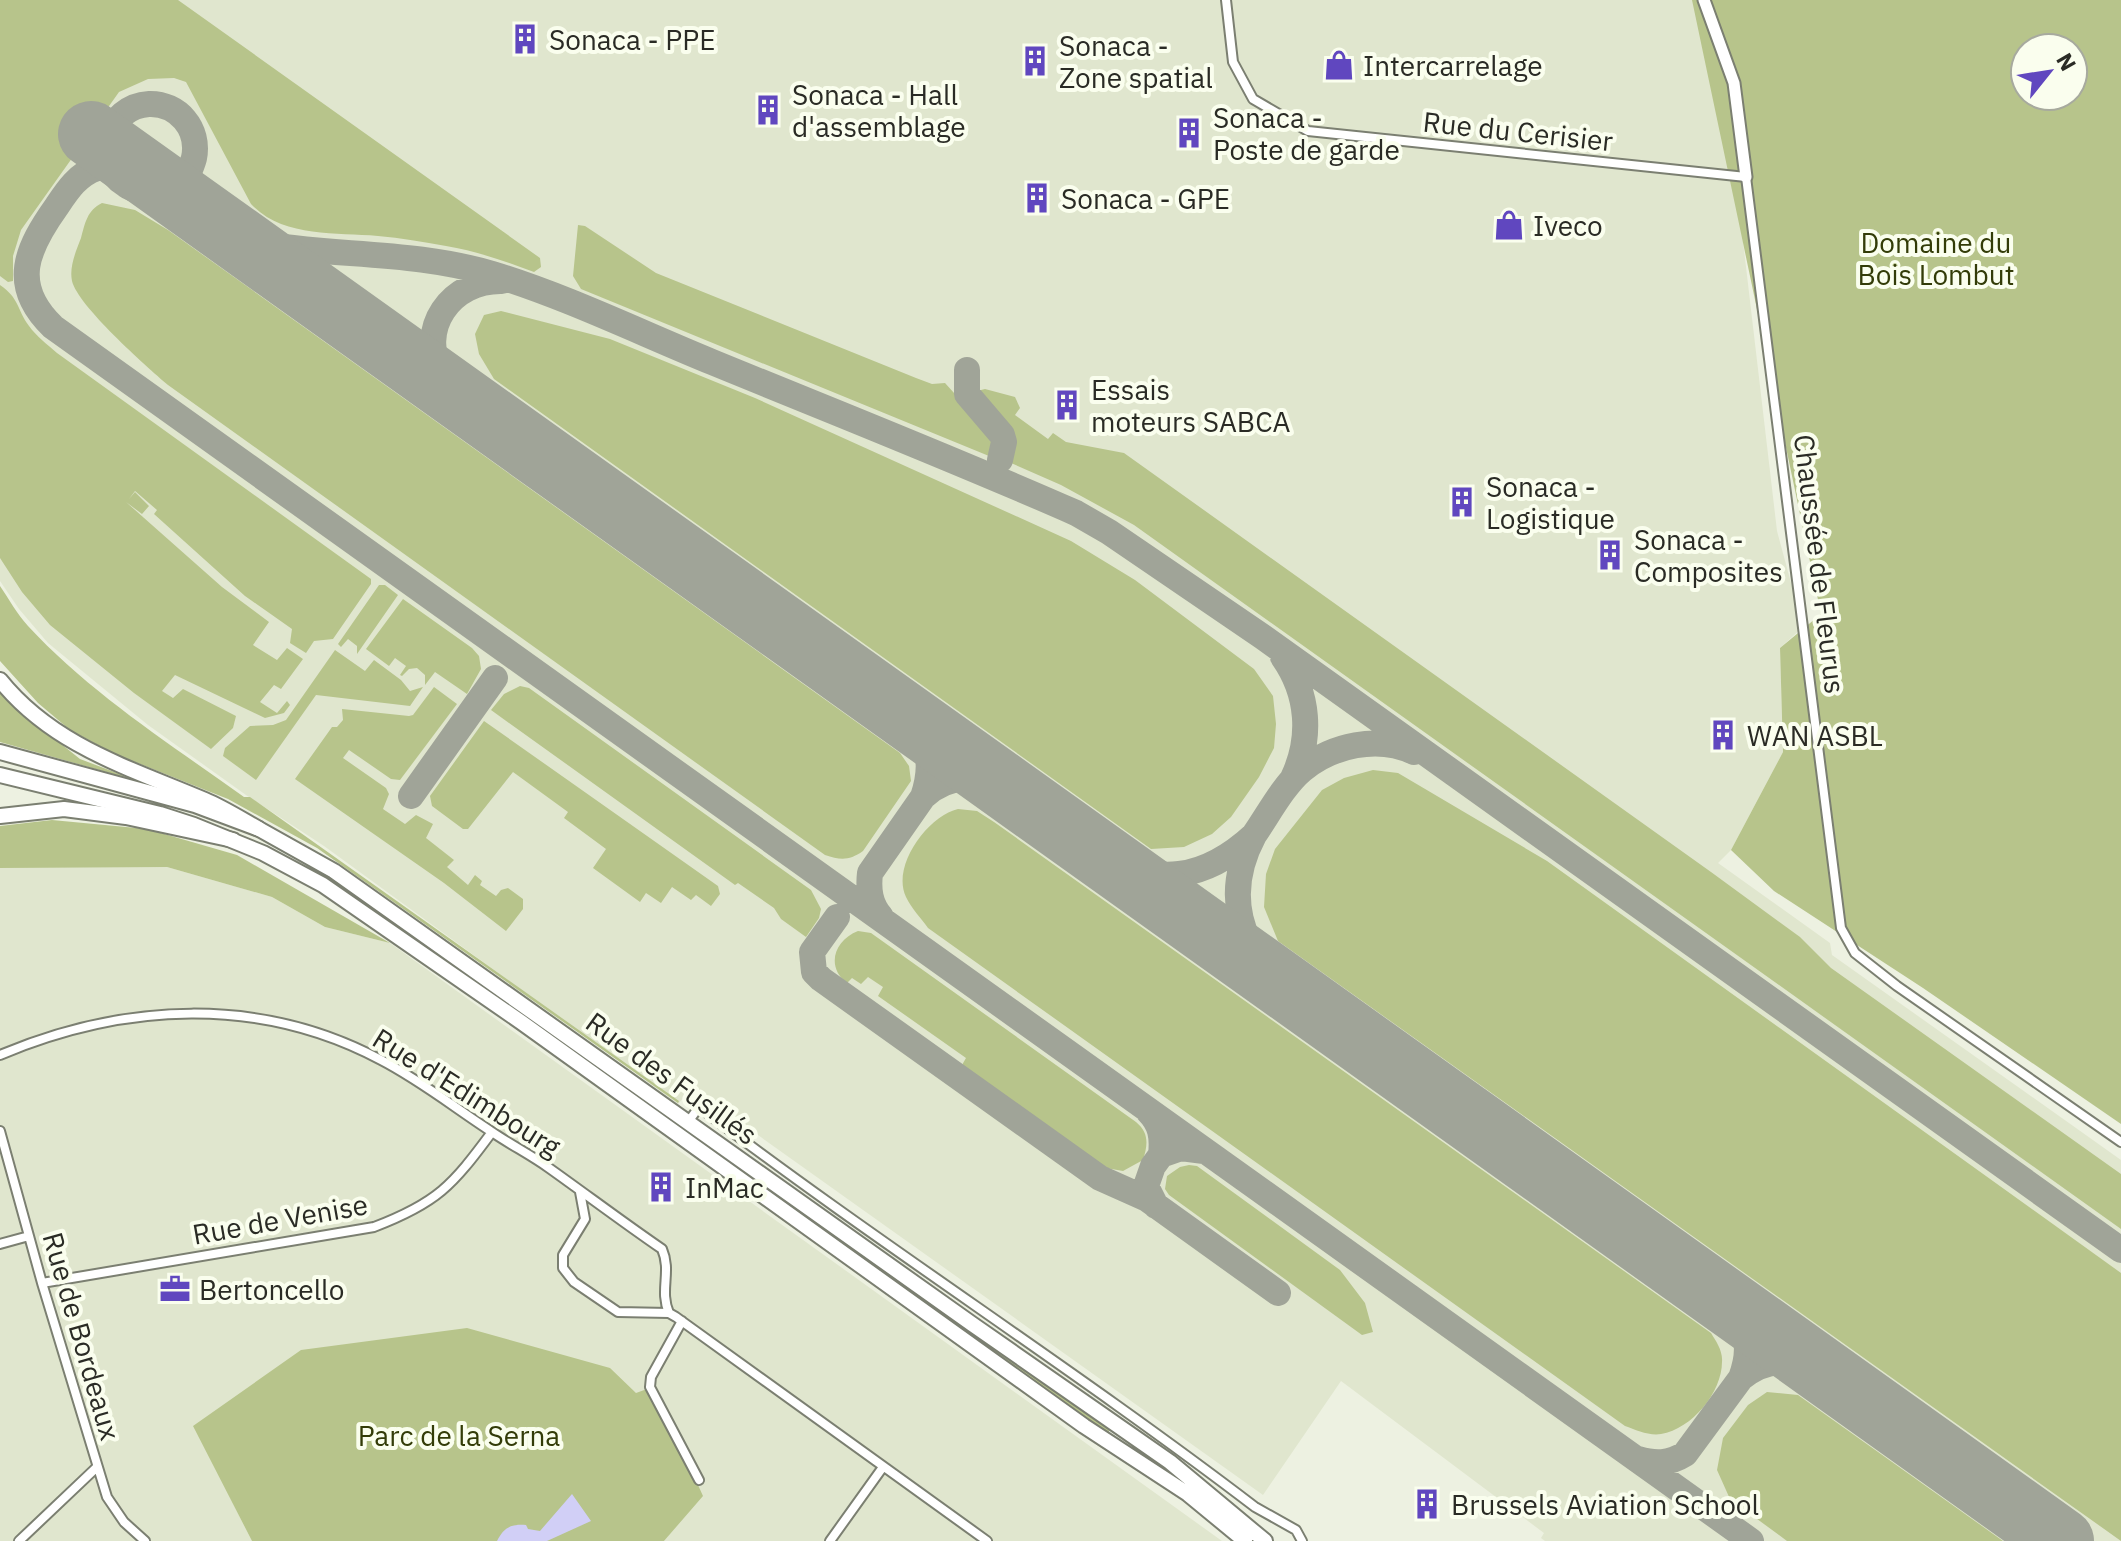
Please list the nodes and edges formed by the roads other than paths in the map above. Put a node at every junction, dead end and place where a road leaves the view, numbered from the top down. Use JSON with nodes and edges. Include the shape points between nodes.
{"nodes":[{"id":1,"x":1226,"y":0,"type":"edge"},
{"id":2,"x":1704,"y":0,"type":"edge"},
{"id":3,"x":1746,"y":177,"type":"junction"},
{"id":4,"x":0,"y":680,"type":"edge"},
{"id":5,"x":0,"y":752,"type":"edge"},
{"id":6,"x":0,"y":775,"type":"edge"},
{"id":7,"x":0,"y":816,"type":"edge"},
{"id":8,"x":259,"y":829,"type":"junction"},
{"id":9,"x":233,"y":840,"type":"junction"},
{"id":10,"x":0,"y":1055,"type":"edge"},
{"id":11,"x":688,"y":1122,"type":"junction"},
{"id":12,"x":0,"y":1131,"type":"edge"},
{"id":13,"x":492,"y":1132,"type":"junction"},
{"id":14,"x":2121,"y":1142,"type":"edge"},
{"id":15,"x":3,"y":1150,"type":"edge"},
{"id":16,"x":580,"y":1191,"type":"junction"},
{"id":17,"x":29,"y":1236,"type":"junction"},
{"id":18,"x":0,"y":1244,"type":"edge"},
{"id":19,"x":42,"y":1283,"type":"junction"},
{"id":20,"x":669,"y":1313,"type":"junction"},
{"id":21,"x":682,"y":1321,"type":"junction"},
{"id":22,"x":97,"y":1467,"type":"junction"},
{"id":23,"x":883,"y":1467,"type":"junction"},
{"id":24,"x":699,"y":1480,"type":"dead end"},
{"id":25,"x":19,"y":1541,"type":"edge"},
{"id":26,"x":145,"y":1541,"type":"edge"},
{"id":27,"x":830,"y":1541,"type":"edge"},
{"id":28,"x":987,"y":1541,"type":"edge"},
{"id":29,"x":1245,"y":1541,"type":"edge"},
{"id":30,"x":1265,"y":1541,"type":"edge"},
{"id":31,"x":1302,"y":1541,"type":"edge"}],
"edges":[{"from":1,"to":3,"type":"street","name":"Rue du Cerisier","via":[[1233,62],[1253,99],[1308,131]]},
{"from":2,"to":3,"type":"main road","name":"Chaussée de Fleurus","via":[[1734,83]]},
{"from":3,"to":14,"type":"street","name":"Chaussée de Fleurus","via":[[1841,928],[1855,953],[1897,986]]},
{"from":4,"to":8,"type":"highway","via":[[23,706],[77,745]]},
{"from":5,"to":8,"type":"highway","name":"Rue des Fusillés","via":[[195,805]]},
{"from":6,"to":9,"type":"highway","name":"Rue des Fusillés","via":[[160,814]]},
{"from":7,"to":9,"type":"highway","via":[[64,809]]},
{"from":8,"to":11,"type":"highway","name":"Rue des Fusillés","via":[[360,887]]},
{"from":9,"to":29,"type":"highway","name":"Rue des Fusillés","via":[[297,870],[380,922],[903,1299],[1188,1494]]},
{"from":10,"to":13,"type":"street","name":"Rue d'Edimbourg","via":[[127,1017],[194,1013],[252,1018],[311,1031],[379,1059]]},
{"from":11,"to":30,"type":"highway","name":"Rue des Fusillés","via":[[1170,1462]]},
{"from":11,"to":31,"type":"street","via":[[699,1107],[1255,1507],[1296,1530]]},
{"from":12,"to":15,"type":"street","name":"Rue de Bordeaux"},
{"from":13,"to":16,"type":"street","name":"Rue d'Edimbourg"},
{"from":13,"to":19,"type":"street","name":"Rue de Venise","via":[[442,1192],[413,1212],[374,1227]]},
{"from":15,"to":17,"type":"street","name":"Rue de Bordeaux"},
{"from":16,"to":20,"type":"street","name":"Rue d'Edimbourg","via":[[662,1249],[669,1263],[664,1292]]},
{"from":16,"to":20,"type":"street","name":"Rue d'Edimbourg","via":[[585,1219],[563,1255],[568,1275],[618,1312]]},
{"from":17,"to":18,"type":"street"},
{"from":17,"to":19,"type":"street","name":"Rue de Bordeaux"},
{"from":19,"to":22,"type":"street","name":"Rue de Bordeaux"},
{"from":20,"to":21,"type":"street"},
{"from":21,"to":23,"type":"street"},
{"from":21,"to":24,"type":"street","via":[[650,1381]]},
{"from":22,"to":25,"type":"street"},
{"from":22,"to":26,"type":"street","name":"Rue de Bordeaux","via":[[117,1514]]},
{"from":23,"to":27,"type":"street"},
{"from":23,"to":28,"type":"street"}]}
